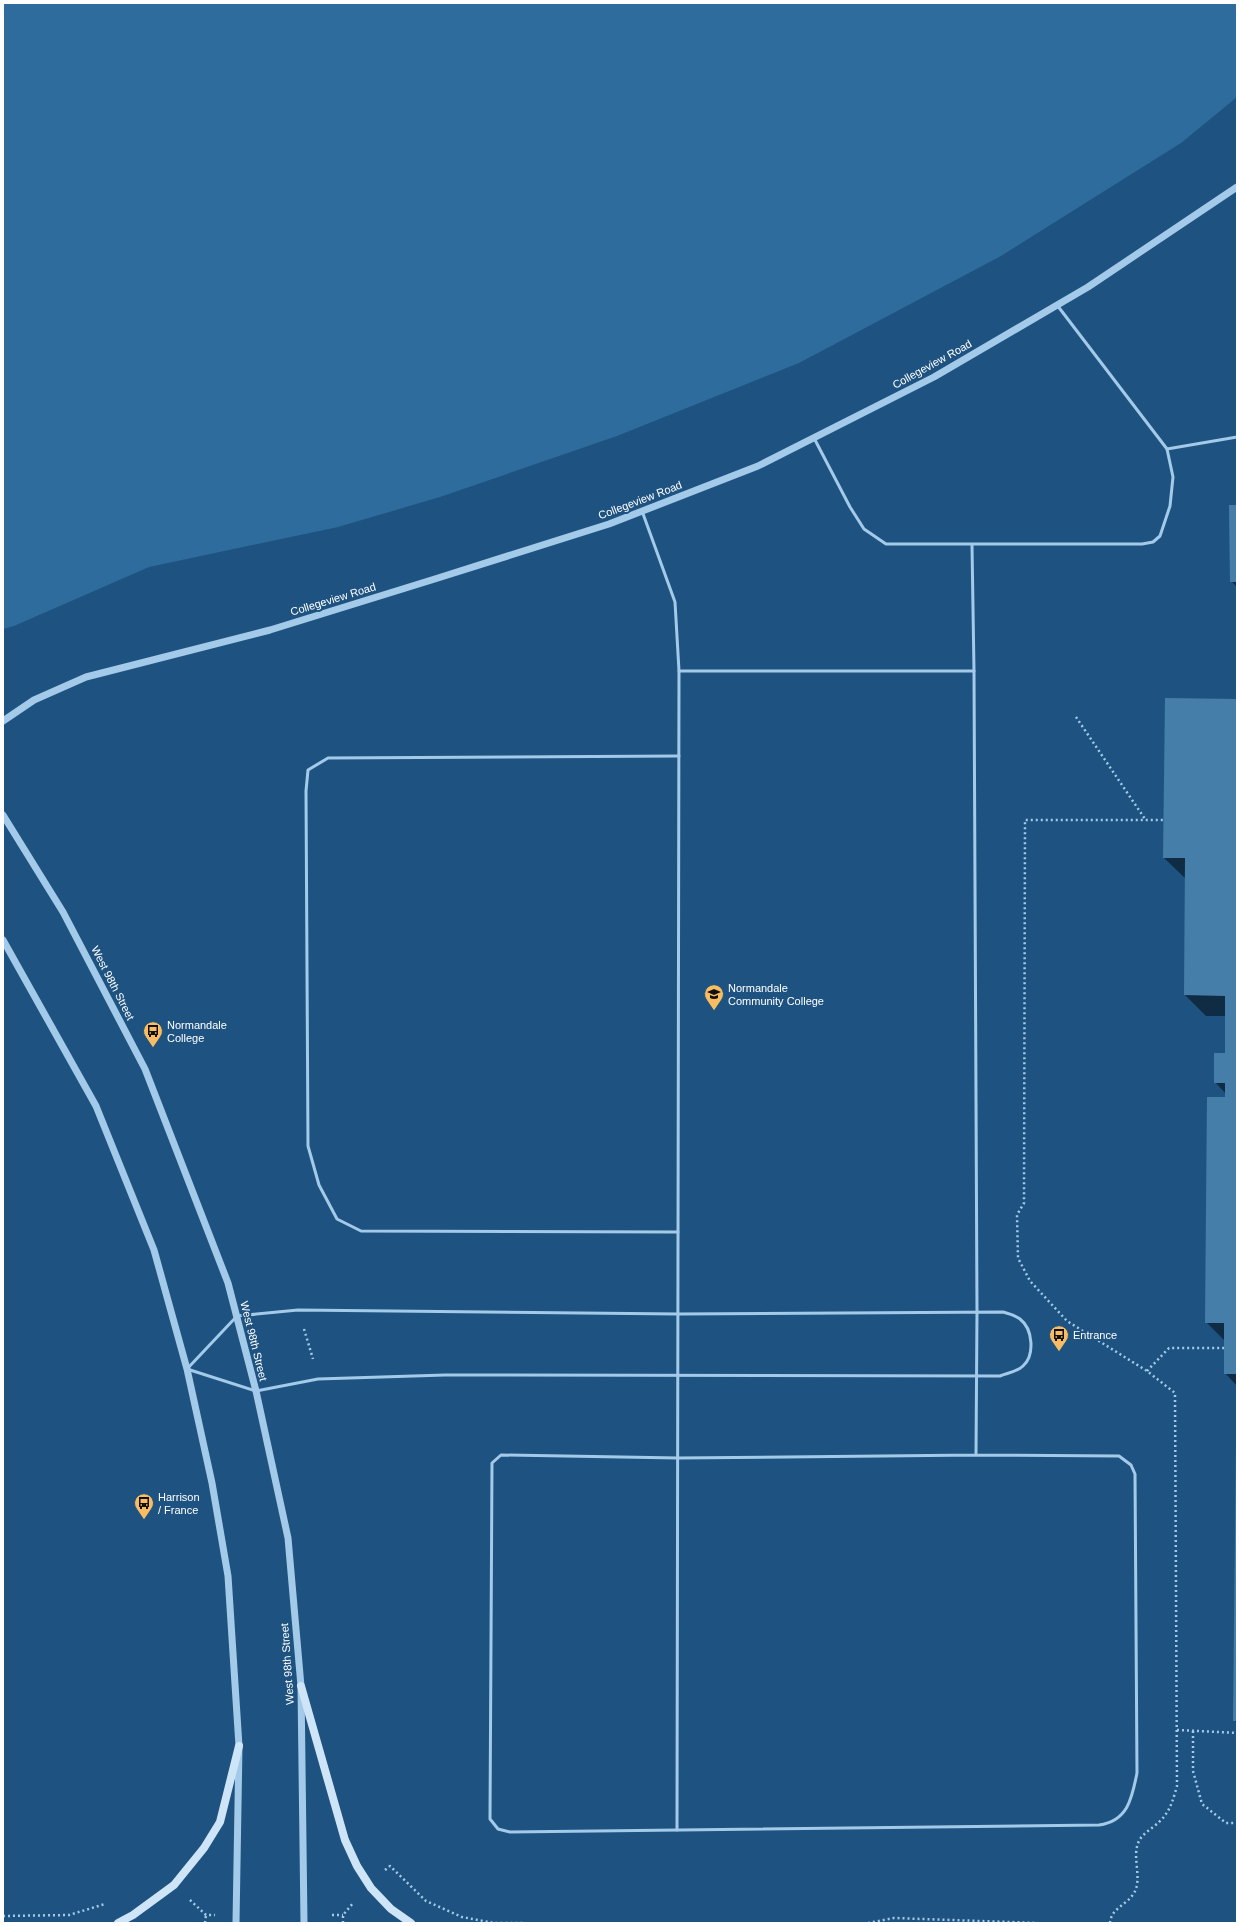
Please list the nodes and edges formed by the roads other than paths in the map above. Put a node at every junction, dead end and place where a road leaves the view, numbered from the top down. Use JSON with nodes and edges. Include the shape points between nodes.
{"nodes":[{"id":1,"x":1237,"y":187,"type":"edge"},
{"id":2,"x":1057,"y":305,"type":"junction"},
{"id":3,"x":1237,"y":437,"type":"edge"},
{"id":4,"x":814,"y":438,"type":"junction"},
{"id":5,"x":1167,"y":449,"type":"junction"},
{"id":6,"x":642,"y":511,"type":"junction"},
{"id":7,"x":972,"y":545,"type":"junction"},
{"id":8,"x":679,"y":671,"type":"junction"},
{"id":9,"x":974,"y":671,"type":"junction"},
{"id":10,"x":3,"y":721,"type":"edge"},
{"id":11,"x":679,"y":756,"type":"junction"},
{"id":12,"x":3,"y":814,"type":"edge"},
{"id":13,"x":3,"y":940,"type":"edge"},
{"id":14,"x":678,"y":1232,"type":"junction"},
{"id":15,"x":977,"y":1312,"type":"junction"},
{"id":16,"x":678,"y":1314,"type":"junction"},
{"id":17,"x":237,"y":1316,"type":"junction"},
{"id":18,"x":187,"y":1369,"type":"junction"},
{"id":19,"x":678,"y":1376,"type":"junction"},
{"id":20,"x":977,"y":1376,"type":"junction"},
{"id":21,"x":256,"y":1391,"type":"junction"},
{"id":22,"x":976,"y":1456,"type":"junction"},
{"id":23,"x":678,"y":1458,"type":"junction"},
{"id":24,"x":301,"y":1686,"type":"junction"},
{"id":25,"x":239,"y":1746,"type":"junction"},
{"id":26,"x":677,"y":1830,"type":"junction"},
{"id":27,"x":118,"y":1923,"type":"edge"},
{"id":28,"x":236,"y":1923,"type":"edge"},
{"id":29,"x":304,"y":1923,"type":"edge"},
{"id":30,"x":411,"y":1923,"type":"edge"}],
"edges":[{"from":1,"to":2,"type":"street","name":"Collegeview Road"},
{"from":2,"to":4,"type":"street","name":"Collegeview Road","via":[[934,377]]},
{"from":2,"to":5,"type":"lane"},
{"from":3,"to":5,"type":"lane"},
{"from":4,"to":6,"type":"street","name":"Collegeview Road","via":[[758,466]]},
{"from":4,"to":7,"type":"lane","via":[[850,508],[869,533],[886,544]]},
{"from":5,"to":7,"type":"lane","via":[[1173,477],[1170,506],[1160,536],[1153,542]]},
{"from":6,"to":8,"type":"lane","via":[[675,602]]},
{"from":6,"to":10,"type":"street","name":"Collegeview Road","via":[[602,527],[270,630],[86,677],[34,700]]},
{"from":7,"to":9,"type":"lane"},
{"from":8,"to":9,"type":"lane"},
{"from":8,"to":11,"type":"lane"},
{"from":9,"to":15,"type":"lane"},
{"from":11,"to":14,"type":"lane"},
{"from":11,"to":14,"type":"lane","via":[[328,758],[308,770],[306,791],[308,1146],[319,1185],[337,1219],[362,1230]]},
{"from":12,"to":17,"type":"street","name":"West 98th Street","via":[[63,912],[145,1069],[228,1283]]},
{"from":13,"to":18,"type":"street","via":[[96,1106],[154,1250]]},
{"from":14,"to":16,"type":"lane"},
{"from":15,"to":16,"type":"lane"},
{"from":15,"to":20,"type":"lane"},
{"from":15,"to":20,"type":"lane","via":[[1003,1312],[1014,1315],[1027,1327],[1032,1346],[1024,1366],[1015,1371],[1000,1376]]},
{"from":16,"to":17,"type":"lane","via":[[298,1310]]},
{"from":16,"to":19,"type":"lane"},
{"from":17,"to":18,"type":"lane"},
{"from":17,"to":21,"type":"street","name":"West 98th Street"},
{"from":18,"to":21,"type":"lane"},
{"from":18,"to":25,"type":"street","via":[[212,1483],[228,1576]]},
{"from":19,"to":20,"type":"lane"},
{"from":19,"to":21,"type":"lane","via":[[444,1375],[326,1378]]},
{"from":19,"to":23,"type":"lane"},
{"from":20,"to":22,"type":"lane"},
{"from":21,"to":24,"type":"street","name":"West 98th Street","via":[[288,1538]]},
{"from":22,"to":23,"type":"lane"},
{"from":22,"to":26,"type":"lane","via":[[1120,1456],[1135,1474],[1137,1773],[1132,1799],[1123,1814],[1111,1824],[1099,1826]]},
{"from":23,"to":26,"type":"lane"},
{"from":23,"to":26,"type":"lane","via":[[501,1456],[492,1463],[490,1796],[490,1819],[498,1829],[510,1832]]},
{"from":24,"to":29,"type":"street","name":"West 98th Street"},
{"from":24,"to":30,"type":"main road","via":[[345,1840],[357,1866],[371,1888],[391,1909]]},
{"from":25,"to":27,"type":"main road","via":[[220,1822],[204,1848],[174,1885]]},
{"from":25,"to":28,"type":"street"}]}
